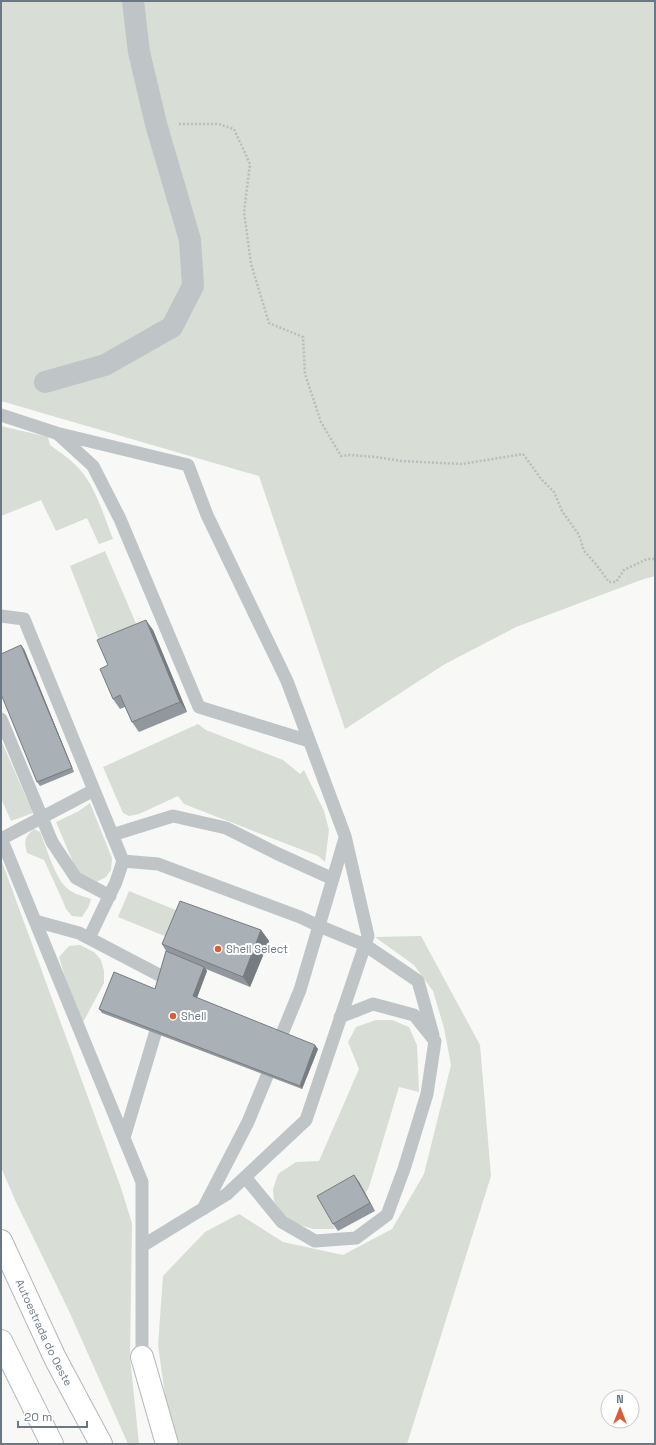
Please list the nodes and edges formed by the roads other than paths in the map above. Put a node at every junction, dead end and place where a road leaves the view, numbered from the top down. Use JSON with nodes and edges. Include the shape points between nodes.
{"nodes":[{"id":1,"x":132,"y":1,"type":"edge"},
{"id":2,"x":45,"y":382,"type":"dead end"},
{"id":3,"x":1,"y":415,"type":"edge"},
{"id":4,"x":57,"y":434,"type":"junction"},
{"id":5,"x":1,"y":616,"type":"edge"},
{"id":6,"x":1,"y":719,"type":"edge"},
{"id":7,"x":309,"y":741,"type":"junction"},
{"id":8,"x":94,"y":790,"type":"junction"},
{"id":9,"x":42,"y":818,"type":"junction"},
{"id":10,"x":112,"y":835,"type":"junction"},
{"id":11,"x":345,"y":836,"type":"junction"},
{"id":12,"x":1,"y":838,"type":"edge"},
{"id":13,"x":123,"y":861,"type":"junction"},
{"id":14,"x":333,"y":879,"type":"junction"},
{"id":15,"x":110,"y":896,"type":"junction"},
{"id":16,"x":35,"y":921,"type":"junction"},
{"id":17,"x":319,"y":926,"type":"junction"},
{"id":18,"x":89,"y":938,"type":"junction"},
{"id":19,"x":365,"y":945,"type":"junction"},
{"id":20,"x":163,"y":977,"type":"edge"},
{"id":21,"x":340,"y":1017,"type":"junction"},
{"id":22,"x":155,"y":1034,"type":"edge"},
{"id":23,"x":282,"y":1034,"type":"edge"},
{"id":24,"x":435,"y":1041,"type":"junction"},
{"id":25,"x":267,"y":1076,"type":"edge"},
{"id":26,"x":124,"y":1138,"type":"junction"},
{"id":27,"x":245,"y":1177,"type":"junction"},
{"id":28,"x":203,"y":1209,"type":"junction"},
{"id":29,"x":1,"y":1241,"type":"edge"},
{"id":30,"x":142,"y":1246,"type":"junction"},
{"id":31,"x":1,"y":1341,"type":"edge"},
{"id":32,"x":142,"y":1358,"type":"joint"},
{"id":33,"x":52,"y":1444,"type":"edge"},
{"id":34,"x":102,"y":1444,"type":"edge"},
{"id":35,"x":167,"y":1444,"type":"edge"}],
"edges":[{"from":1,"to":2,"type":"street","via":[[138,52],[190,240],[193,286],[172,327],[105,365]]},
{"from":3,"to":4,"type":"lane"},
{"from":4,"to":7,"type":"lane","via":[[94,466],[120,519],[199,707]]},
{"from":4,"to":7,"type":"lane","via":[[188,465],[207,515],[287,681]]},
{"from":5,"to":8,"type":"lane","via":[[24,619]]},
{"from":6,"to":9,"type":"lane"},
{"from":7,"to":11,"type":"lane"},
{"from":8,"to":9,"type":"lane"},
{"from":8,"to":10,"type":"lane"},
{"from":9,"to":12,"type":"lane"},
{"from":9,"to":15,"type":"lane","via":[[52,842],[76,878]]},
{"from":10,"to":13,"type":"lane"},
{"from":10,"to":14,"type":"lane","via":[[173,816],[226,828]]},
{"from":11,"to":14,"type":"lane"},
{"from":11,"to":19,"type":"lane","via":[[368,936]]},
{"from":12,"to":16,"type":"lane"},
{"from":13,"to":15,"type":"lane"},
{"from":13,"to":17,"type":"lane","via":[[158,864]]},
{"from":14,"to":17,"type":"lane"},
{"from":15,"to":18,"type":"lane"},
{"from":16,"to":18,"type":"lane"},
{"from":16,"to":26,"type":"lane"},
{"from":17,"to":19,"type":"lane"},
{"from":17,"to":23,"type":"lane","via":[[300,990]]},
{"from":18,"to":20,"type":"lane"},
{"from":19,"to":21,"type":"lane"},
{"from":19,"to":24,"type":"lane","via":[[418,981]]},
{"from":21,"to":24,"type":"lane","via":[[373,1004],[414,1015]]},
{"from":21,"to":27,"type":"lane","via":[[306,1120]]},
{"from":22,"to":26,"type":"lane"},
{"from":24,"to":27,"type":"lane","via":[[427,1094],[387,1215],[356,1238],[315,1240],[282,1222]]},
{"from":25,"to":28,"type":"lane","via":[[248,1122]]},
{"from":26,"to":30,"type":"lane","via":[[142,1182]]},
{"from":27,"to":28,"type":"lane","via":[[227,1194]]},
{"from":28,"to":30,"type":"lane"},
{"from":29,"to":34,"type":"highway","name":"Autoestrada do Oeste","via":[[55,1358]]},
{"from":30,"to":32,"type":"lane"},
{"from":31,"to":33,"type":"highway"},
{"from":32,"to":35,"type":"highway"}]}
